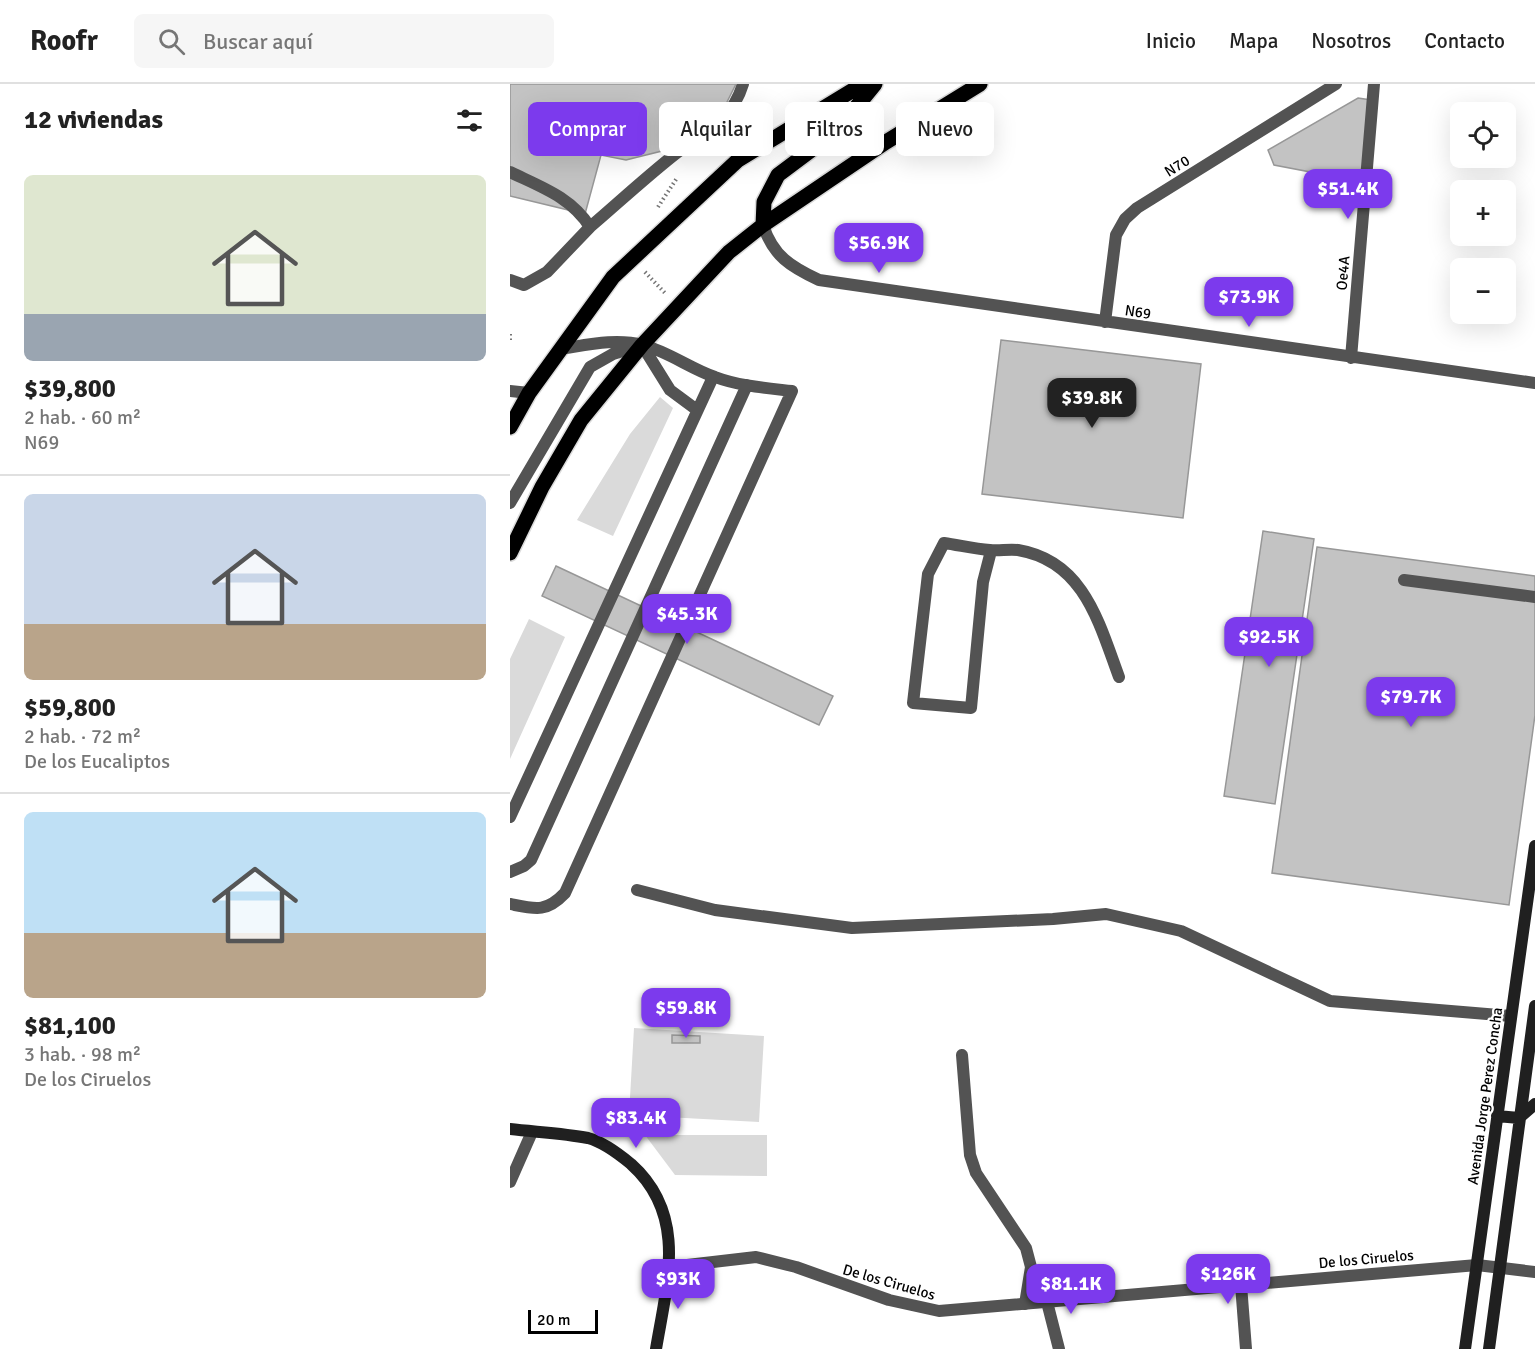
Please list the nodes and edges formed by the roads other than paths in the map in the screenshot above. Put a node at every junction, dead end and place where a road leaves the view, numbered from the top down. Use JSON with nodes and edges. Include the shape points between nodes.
{"nodes":[{"id":1,"x":743,"y":84,"type":"edge"},
{"id":2,"x":863,"y":84,"type":"edge"},
{"id":3,"x":875,"y":84,"type":"edge"},
{"id":4,"x":980,"y":84,"type":"edge"},
{"id":5,"x":1336,"y":84,"type":"edge"},
{"id":6,"x":1374,"y":84,"type":"edge"},
{"id":7,"x":510,"y":172,"type":"edge"},
{"id":8,"x":763,"y":225,"type":"junction"},
{"id":9,"x":590,"y":227,"type":"junction"},
{"id":10,"x":510,"y":280,"type":"edge"},
{"id":11,"x":1105,"y":322,"type":"junction"},
{"id":12,"x":642,"y":345,"type":"junction"},
{"id":13,"x":560,"y":349,"type":"junction"},
{"id":14,"x":1351,"y":358,"type":"junction"},
{"id":15,"x":713,"y":377,"type":"junction"},
{"id":16,"x":1535,"y":383,"type":"edge"},
{"id":17,"x":747,"y":385,"type":"junction"},
{"id":18,"x":510,"y":391,"type":"edge"},
{"id":19,"x":529,"y":393,"type":"junction"},
{"id":20,"x":697,"y":410,"type":"junction"},
{"id":21,"x":510,"y":427,"type":"edge"},
{"id":22,"x":510,"y":503,"type":"edge"},
{"id":23,"x":991,"y":551,"type":"junction"},
{"id":24,"x":510,"y":553,"type":"edge"},
{"id":25,"x":1404,"y":580,"type":"dead end"},
{"id":26,"x":1535,"y":597,"type":"edge"},
{"id":27,"x":1119,"y":677,"type":"dead end"},
{"id":28,"x":510,"y":817,"type":"edge"},
{"id":29,"x":1535,"y":846,"type":"edge"},
{"id":30,"x":510,"y":872,"type":"edge"},
{"id":31,"x":637,"y":890,"type":"dead end"},
{"id":32,"x":510,"y":904,"type":"edge"},
{"id":33,"x":1535,"y":1006,"type":"edge"},
{"id":34,"x":1511,"y":1016,"type":"junction"},
{"id":35,"x":962,"y":1055,"type":"dead end"},
{"id":36,"x":1535,"y":1104,"type":"edge"},
{"id":37,"x":1497,"y":1116,"type":"junction"},
{"id":38,"x":1519,"y":1118,"type":"junction"},
{"id":39,"x":510,"y":1129,"type":"edge"},
{"id":40,"x":532,"y":1132,"type":"junction"},
{"id":41,"x":510,"y":1182,"type":"edge"},
{"id":42,"x":1477,"y":1265,"type":"junction"},
{"id":43,"x":670,"y":1267,"type":"junction"},
{"id":44,"x":1499,"y":1267,"type":"junction"},
{"id":45,"x":1535,"y":1272,"type":"edge"},
{"id":46,"x":1241,"y":1286,"type":"junction"},
{"id":47,"x":1047,"y":1302,"type":"junction"},
{"id":48,"x":1025,"y":1304,"type":"junction"},
{"id":49,"x":656,"y":1349,"type":"edge"},
{"id":50,"x":1059,"y":1349,"type":"edge"},
{"id":51,"x":1246,"y":1349,"type":"edge"},
{"id":52,"x":1465,"y":1349,"type":"edge"},
{"id":53,"x":1489,"y":1349,"type":"edge"}],
"edges":[{"from":1,"to":9,"type":"street","via":[[738,102],[717,126],[675,154]]},
{"from":2,"to":13,"type":"main road","via":[[738,160],[613,277]]},
{"from":3,"to":8,"type":"main road","via":[[853,111],[778,175],[764,202]]},
{"from":4,"to":8,"type":"main road"},
{"from":5,"to":11,"type":"street","name":"N70","via":[[1125,219],[1116,235]]},
{"from":6,"to":14,"type":"street","name":"Oe4A"},
{"from":7,"to":9,"type":"street","via":[[558,194],[579,210]]},
{"from":8,"to":11,"type":"street","name":"N69","via":[[767,239],[782,259],[819,280]]},
{"from":8,"to":12,"type":"main road","via":[[729,252]]},
{"from":9,"to":10,"type":"street","via":[[547,272],[524,285]]},
{"from":11,"to":14,"type":"street","name":"N69"},
{"from":12,"to":13,"type":"street","via":[[609,341]]},
{"from":12,"to":15,"type":"street","via":[[688,362]]},
{"from":12,"to":20,"type":"street","via":[[670,390]]},
{"from":12,"to":22,"type":"street","via":[[613,354],[590,367]]},
{"from":12,"to":24,"type":"main road","via":[[581,420]]},
{"from":13,"to":19,"type":"main road"},
{"from":14,"to":16,"type":"street","name":"N69"},
{"from":15,"to":17,"type":"street"},
{"from":15,"to":20,"type":"street"},
{"from":17,"to":30,"type":"street","via":[[531,860]]},
{"from":17,"to":32,"type":"street","via":[[792,391],[565,893],[547,908]]},
{"from":18,"to":19,"type":"street"},
{"from":19,"to":21,"type":"main road"},
{"from":20,"to":28,"type":"street"},
{"from":23,"to":23,"type":"street","via":[[983,582],[971,708],[913,703],[928,574],[944,543]]},
{"from":23,"to":27,"type":"street","via":[[1016,550],[1049,560],[1076,584],[1093,607]]},
{"from":25,"to":26,"type":"street"},
{"from":29,"to":34,"type":"street","name":"Avenida Jorge Perez Concha"},
{"from":31,"to":34,"type":"street","via":[[715,910],[852,928],[1106,914],[1181,931],[1330,1001]]},
{"from":33,"to":38,"type":"street"},
{"from":34,"to":37,"type":"street","name":"Avenida Jorge Perez Concha"},
{"from":35,"to":48,"type":"street","via":[[970,1155],[976,1173],[1026,1248],[1030,1267]]},
{"from":36,"to":38,"type":"street"},
{"from":37,"to":38,"type":"street"},
{"from":37,"to":42,"type":"street","name":"Avenida Jorge Perez Concha"},
{"from":38,"to":44,"type":"street"},
{"from":39,"to":40,"type":"street"},
{"from":40,"to":41,"type":"street"},
{"from":40,"to":43,"type":"street","via":[[590,1138],[618,1153],[649,1180],[666,1219]]},
{"from":42,"to":44,"type":"street","name":"De los Ciruelos"},
{"from":42,"to":46,"type":"street","name":"De los Ciruelos"},
{"from":42,"to":52,"type":"street","name":"Avenida Jorge Perez Concha"},
{"from":43,"to":48,"type":"street","name":"De los Ciruelos","via":[[756,1257],[889,1300],[939,1311]]},
{"from":43,"to":49,"type":"street"},
{"from":44,"to":45,"type":"street","name":"De los Ciruelos"},
{"from":44,"to":53,"type":"street"},
{"from":46,"to":47,"type":"street","name":"De los Ciruelos"},
{"from":46,"to":51,"type":"street"},
{"from":47,"to":48,"type":"street","name":"De los Ciruelos"},
{"from":47,"to":50,"type":"street"}]}
